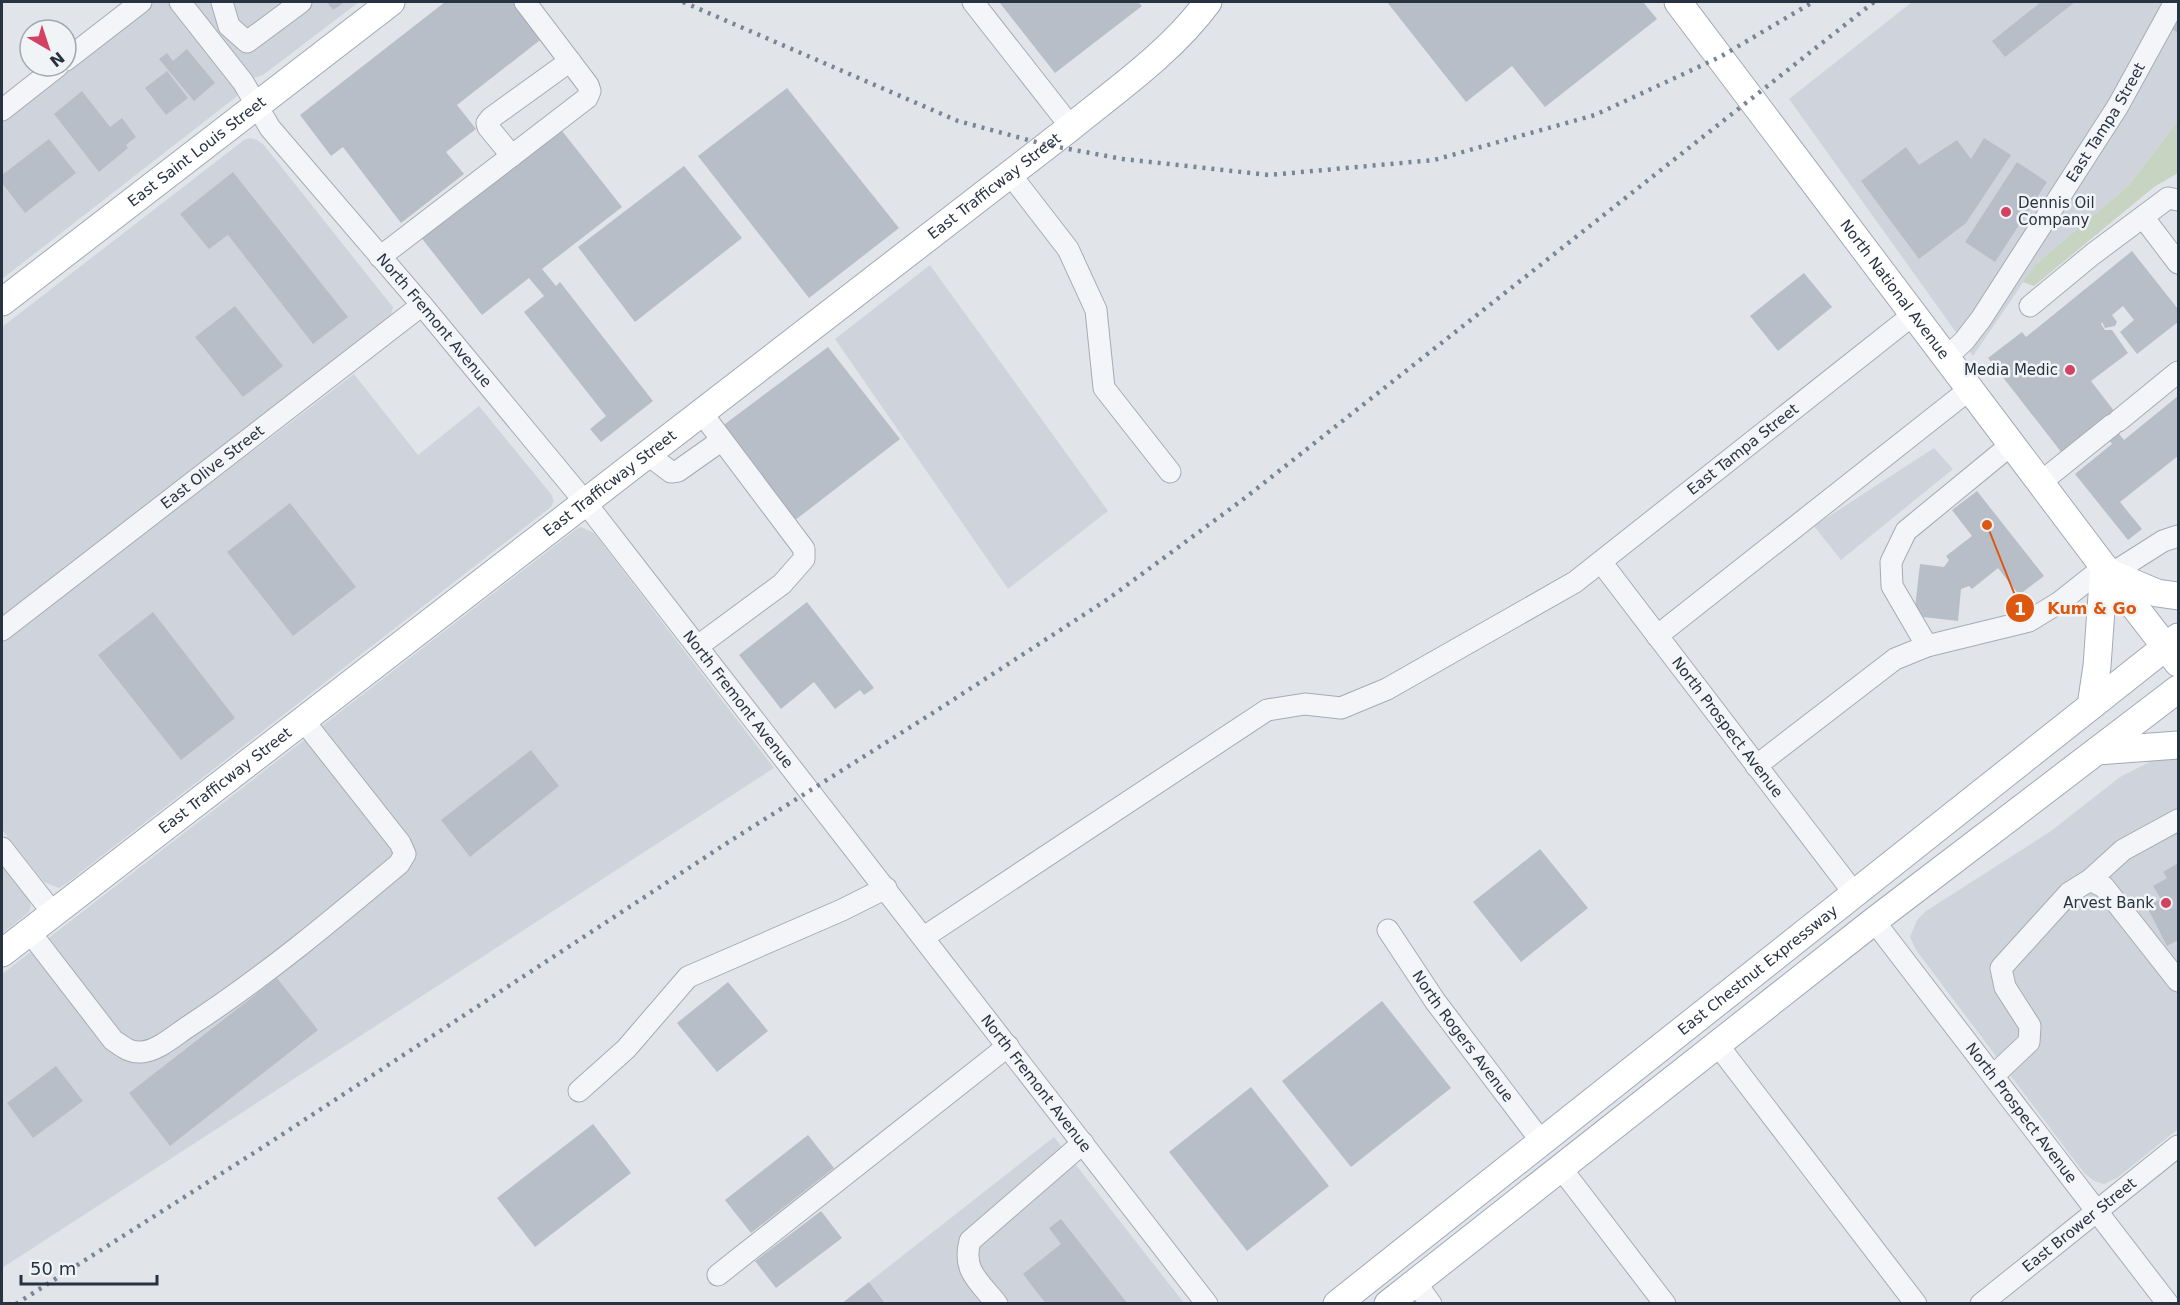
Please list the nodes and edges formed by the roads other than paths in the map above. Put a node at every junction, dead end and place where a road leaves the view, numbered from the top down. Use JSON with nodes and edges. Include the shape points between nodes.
{"nodes":[{"id":1,"x":141,"y":2,"type":"edge"},
{"id":2,"x":180,"y":2,"type":"edge"},
{"id":3,"x":222,"y":2,"type":"edge"},
{"id":4,"x":301,"y":2,"type":"edge"},
{"id":5,"x":391,"y":2,"type":"edge"},
{"id":6,"x":525,"y":2,"type":"edge"},
{"id":7,"x":973,"y":2,"type":"edge"},
{"id":8,"x":1208,"y":2,"type":"edge"},
{"id":9,"x":1678,"y":2,"type":"edge"},
{"id":10,"x":2175,"y":2,"type":"edge"},
{"id":11,"x":229,"y":26,"type":"junction"},
{"id":12,"x":212,"y":42,"type":"junction"},
{"id":13,"x":78,"y":51,"type":"edge"},
{"id":14,"x":570,"y":61,"type":"junction"},
{"id":15,"x":43,"y":78,"type":"edge"},
{"id":16,"x":257,"y":104,"type":"junction"},
{"id":17,"x":2,"y":110,"type":"edge"},
{"id":18,"x":1071,"y":127,"type":"junction"},
{"id":19,"x":512,"y":156,"type":"junction"},
{"id":20,"x":1010,"y":174,"type":"junction"},
{"id":21,"x":2178,"y":200,"type":"edge"},
{"id":22,"x":2143,"y":217,"type":"junction"},
{"id":23,"x":380,"y":257,"type":"junction"},
{"id":24,"x":2178,"y":263,"type":"edge"},
{"id":25,"x":2,"y":302,"type":"edge"},
{"id":26,"x":422,"y":305,"type":"junction"},
{"id":27,"x":2030,"y":306,"type":"dead end"},
{"id":28,"x":1914,"y":314,"type":"junction"},
{"id":29,"x":1947,"y":357,"type":"junction"},
{"id":30,"x":2178,"y":372,"type":"edge"},
{"id":31,"x":1970,"y":388,"type":"junction"},
{"id":32,"x":701,"y":412,"type":"junction"},
{"id":33,"x":722,"y":440,"type":"junction"},
{"id":34,"x":2012,"y":444,"type":"junction"},
{"id":35,"x":647,"y":454,"type":"junction"},
{"id":36,"x":1170,"y":472,"type":"dead end"},
{"id":37,"x":2041,"y":482,"type":"junction"},
{"id":38,"x":585,"y":502,"type":"junction"},
{"id":39,"x":2178,"y":536,"type":"edge"},
{"id":40,"x":1601,"y":562,"type":"junction"},
{"id":41,"x":2107,"y":571,"type":"junction"},
{"id":42,"x":2178,"y":596,"type":"edge"},
{"id":43,"x":2,"y":630,"type":"edge"},
{"id":44,"x":1657,"y":636,"type":"junction"},
{"id":45,"x":698,"y":646,"type":"junction"},
{"id":46,"x":1927,"y":646,"type":"junction"},
{"id":47,"x":2174,"y":649,"type":"edge"},
{"id":48,"x":2178,"y":689,"type":"edge"},
{"id":49,"x":2091,"y":706,"type":"junction"},
{"id":50,"x":303,"y":720,"type":"junction"},
{"id":51,"x":2178,"y":745,"type":"edge"},
{"id":52,"x":2097,"y":751,"type":"junction"},
{"id":53,"x":1756,"y":766,"type":"junction"},
{"id":54,"x":2178,"y":820,"type":"edge"},
{"id":55,"x":2,"y":848,"type":"edge"},
{"id":56,"x":2090,"y":880,"type":"junction"},
{"id":57,"x":886,"y":888,"type":"junction"},
{"id":58,"x":1854,"y":893,"type":"junction"},
{"id":59,"x":53,"y":913,"type":"junction"},
{"id":60,"x":1874,"y":921,"type":"junction"},
{"id":61,"x":1388,"y":930,"type":"dead end"},
{"id":62,"x":29,"y":932,"type":"junction"},
{"id":63,"x":924,"y":937,"type":"junction"},
{"id":64,"x":2,"y":953,"type":"edge"},
{"id":65,"x":2174,"y":969,"type":"edge"},
{"id":66,"x":1717,"y":1044,"type":"junction"},
{"id":67,"x":1008,"y":1046,"type":"junction"},
{"id":68,"x":1993,"y":1076,"type":"junction"},
{"id":69,"x":579,"y":1091,"type":"dead end"},
{"id":70,"x":1541,"y":1141,"type":"junction"},
{"id":71,"x":1083,"y":1143,"type":"junction"},
{"id":72,"x":2178,"y":1146,"type":"edge"},
{"id":73,"x":1560,"y":1167,"type":"junction"},
{"id":74,"x":2097,"y":1211,"type":"junction"},
{"id":75,"x":718,"y":1275,"type":"dead end"},
{"id":76,"x":1423,"y":1293,"type":"edge"},
{"id":77,"x":997,"y":1304,"type":"edge"},
{"id":78,"x":1207,"y":1304,"type":"edge"},
{"id":79,"x":1337,"y":1304,"type":"edge"},
{"id":80,"x":1388,"y":1304,"type":"edge"},
{"id":81,"x":1665,"y":1304,"type":"edge"},
{"id":82,"x":1916,"y":1304,"type":"edge"},
{"id":83,"x":1981,"y":1304,"type":"edge"},
{"id":84,"x":2168,"y":1304,"type":"edge"}],
"edges":[{"from":1,"to":13,"type":"street"},
{"from":2,"to":12,"type":"street","name":"North Fremont Avenue"},
{"from":3,"to":11,"type":"street"},
{"from":4,"to":11,"type":"street","via":[[247,42]]},
{"from":5,"to":16,"type":"main road","name":"East Saint Louis Street"},
{"from":6,"to":14,"type":"street"},
{"from":7,"to":18,"type":"street"},
{"from":8,"to":18,"type":"main road","name":"East Trafficway Street","via":[[1164,51]]},
{"from":9,"to":28,"type":"main road","name":"North National Avenue"},
{"from":10,"to":29,"type":"street","name":"East Tampa Street","via":[[2118,106],[1993,300],[1964,341]]},
{"from":11,"to":12,"type":"street"},
{"from":12,"to":16,"type":"street","name":"North Fremont Avenue"},
{"from":14,"to":19,"type":"street","via":[[588,85],[587,98]]},
{"from":14,"to":19,"type":"street","via":[[487,123]]},
{"from":15,"to":17,"type":"street"},
{"from":16,"to":23,"type":"street","name":"North Fremont Avenue","via":[[270,128]]},
{"from":16,"to":25,"type":"main road","name":"East Saint Louis Street"},
{"from":18,"to":20,"type":"main road","name":"East Trafficway Street"},
{"from":19,"to":23,"type":"street"},
{"from":20,"to":32,"type":"main road","name":"East Trafficway Street"},
{"from":20,"to":36,"type":"street","via":[[1068,249],[1096,310],[1104,388]]},
{"from":21,"to":22,"type":"street","via":[[2168,198]]},
{"from":22,"to":24,"type":"street"},
{"from":22,"to":27,"type":"street"},
{"from":23,"to":26,"type":"street","name":"North Fremont Avenue"},
{"from":26,"to":38,"type":"street","name":"North Fremont Avenue"},
{"from":26,"to":43,"type":"street","name":"East Olive Street"},
{"from":28,"to":29,"type":"main road","name":"North National Avenue"},
{"from":28,"to":40,"type":"street","name":"East Tampa Street"},
{"from":29,"to":31,"type":"main road","name":"North National Avenue"},
{"from":30,"to":37,"type":"street"},
{"from":31,"to":34,"type":"main road","name":"North National Avenue"},
{"from":31,"to":44,"type":"street"},
{"from":32,"to":33,"type":"street"},
{"from":32,"to":35,"type":"main road","name":"East Trafficway Street"},
{"from":33,"to":35,"type":"street","via":[[678,471],[671,472]]},
{"from":33,"to":45,"type":"street","via":[[804,549],[804,559],[782,584]]},
{"from":34,"to":37,"type":"main road","name":"North National Avenue"},
{"from":34,"to":46,"type":"street","via":[[1906,531],[1891,562],[1892,586]]},
{"from":35,"to":38,"type":"main road","name":"East Trafficway Street"},
{"from":37,"to":41,"type":"main road","name":"North National Avenue"},
{"from":38,"to":45,"type":"street","name":"North Fremont Avenue"},
{"from":38,"to":50,"type":"main road","name":"East Trafficway Street"},
{"from":39,"to":41,"type":"street"},
{"from":40,"to":44,"type":"street","name":"North Prospect Avenue"},
{"from":40,"to":63,"type":"street","name":"East Tampa Street","via":[[1575,582],[1387,689],[1341,708],[1305,704],[1267,710]]},
{"from":41,"to":42,"type":"main road","via":[[2157,593]]},
{"from":41,"to":46,"type":"street","via":[[2029,621]]},
{"from":41,"to":47,"type":"main road","name":"North National Avenue"},
{"from":41,"to":49,"type":"main road"},
{"from":44,"to":53,"type":"street","name":"North Prospect Avenue"},
{"from":45,"to":57,"type":"street","name":"North Fremont Avenue"},
{"from":46,"to":53,"type":"street","via":[[1895,659]]},
{"from":47,"to":49,"type":"main road","name":"East Chestnut Expressway"},
{"from":48,"to":52,"type":"main road"},
{"from":49,"to":58,"type":"main road","name":"East Chestnut Expressway"},
{"from":50,"to":59,"type":"main road","name":"East Trafficway Street"},
{"from":50,"to":62,"type":"street","via":[[405,854],[399,864],[314,935],[205,1016],[158,1047],[142,1052],[128,1050],[113,1040]]},
{"from":51,"to":52,"type":"main road"},
{"from":52,"to":60,"type":"main road"},
{"from":53,"to":58,"type":"street","name":"North Prospect Avenue"},
{"from":54,"to":56,"type":"street","via":[[2123,850]]},
{"from":55,"to":59,"type":"street"},
{"from":56,"to":65,"type":"street","via":[[2104,887]]},
{"from":56,"to":68,"type":"street","via":[[2069,893],[2001,968],[2005,987],[2030,1026],[2029,1042]]},
{"from":57,"to":63,"type":"street","name":"North Fremont Avenue"},
{"from":57,"to":69,"type":"street","via":[[688,977],[626,1049]]},
{"from":58,"to":70,"type":"main road","name":"East Chestnut Expressway"},
{"from":59,"to":62,"type":"main road","name":"East Trafficway Street"},
{"from":60,"to":66,"type":"main road"},
{"from":60,"to":68,"type":"street","name":"North Prospect Avenue"},
{"from":61,"to":70,"type":"street","name":"North Rogers Avenue","via":[[1435,1001]]},
{"from":62,"to":64,"type":"main road","name":"East Trafficway Street"},
{"from":63,"to":67,"type":"street","name":"North Fremont Avenue"},
{"from":66,"to":73,"type":"main road"},
{"from":66,"to":82,"type":"street"},
{"from":67,"to":71,"type":"street","name":"North Fremont Avenue"},
{"from":67,"to":75,"type":"street"},
{"from":68,"to":74,"type":"street","name":"North Prospect Avenue"},
{"from":70,"to":79,"type":"main road","name":"East Chestnut Expressway"},
{"from":71,"to":77,"type":"street","via":[[970,1241],[968,1268]]},
{"from":71,"to":78,"type":"street","name":"North Fremont Avenue"},
{"from":72,"to":74,"type":"street","name":"East Brower Street"},
{"from":73,"to":76,"type":"main road"},
{"from":73,"to":81,"type":"street"},
{"from":74,"to":83,"type":"street","name":"East Brower Street"},
{"from":74,"to":84,"type":"street","name":"North Prospect Avenue"},
{"from":76,"to":80,"type":"main road"}]}
